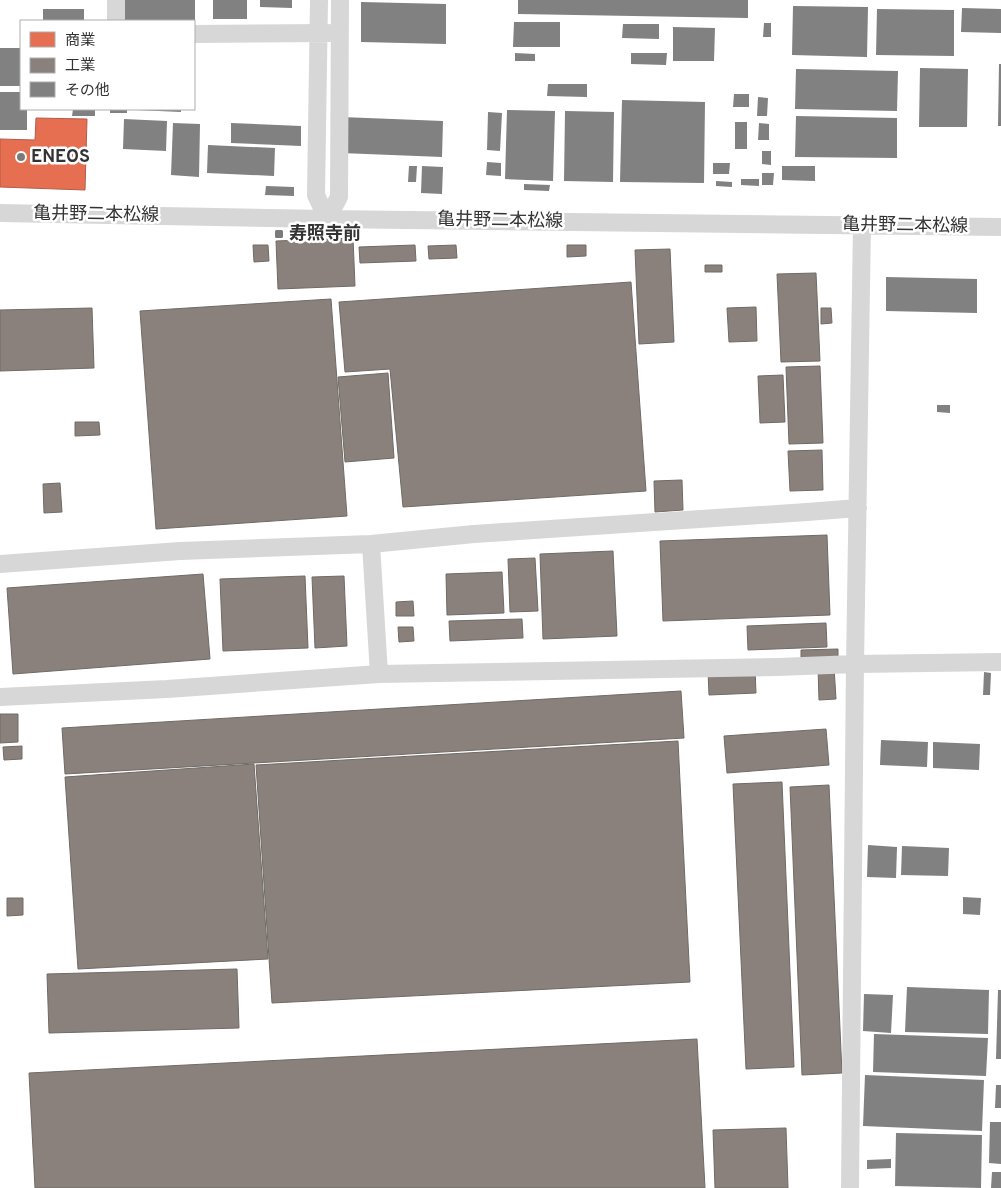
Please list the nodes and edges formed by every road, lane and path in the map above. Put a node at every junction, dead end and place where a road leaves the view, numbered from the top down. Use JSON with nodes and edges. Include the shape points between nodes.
{"nodes":[{"id":1,"x":116,"y":0,"type":"edge"},
{"id":2,"x":319,"y":0,"type":"edge"},
{"id":3,"x":340,"y":0,"type":"edge"},
{"id":4,"x":116,"y":20,"type":"edge"},
{"id":5,"x":318,"y":33,"type":"junction"},
{"id":6,"x":339,"y":33,"type":"junction"},
{"id":7,"x":195,"y":34,"type":"edge"},
{"id":8,"x":0,"y":213,"type":"edge"},
{"id":9,"x":327,"y":219,"type":"junction"},
{"id":10,"x":862,"y":225,"type":"junction"},
{"id":11,"x":1001,"y":227,"type":"edge"},
{"id":12,"x":858,"y":508,"type":"junction"},
{"id":13,"x":371,"y":544,"type":"junction"},
{"id":14,"x":0,"y":564,"type":"edge"},
{"id":15,"x":1001,"y":662,"type":"edge"},
{"id":16,"x":856,"y":664,"type":"junction"},
{"id":17,"x":379,"y":674,"type":"junction"},
{"id":18,"x":0,"y":697,"type":"edge"},
{"id":19,"x":850,"y":1188,"type":"edge"}],
"edges":[{"from":1,"to":4,"type":"street"},
{"from":2,"to":5,"type":"street"},
{"from":3,"to":6,"type":"street"},
{"from":5,"to":6,"type":"street"},
{"from":5,"to":7,"type":"street"},
{"from":5,"to":9,"type":"street","via":[[316,195]]},
{"from":6,"to":9,"type":"street","via":[[339,197]]},
{"from":8,"to":9,"type":"street","name":"亀井野二本松線"},
{"from":9,"to":10,"type":"street","name":"亀井野二本松線"},
{"from":10,"to":11,"type":"street","name":"亀井野二本松線"},
{"from":10,"to":12,"type":"street"},
{"from":12,"to":13,"type":"street"},
{"from":12,"to":16,"type":"street"},
{"from":13,"to":14,"type":"street","via":[[180,551]]},
{"from":13,"to":17,"type":"street"},
{"from":15,"to":16,"type":"street"},
{"from":16,"to":17,"type":"street"},
{"from":16,"to":19,"type":"street"},
{"from":17,"to":18,"type":"street"}]}
